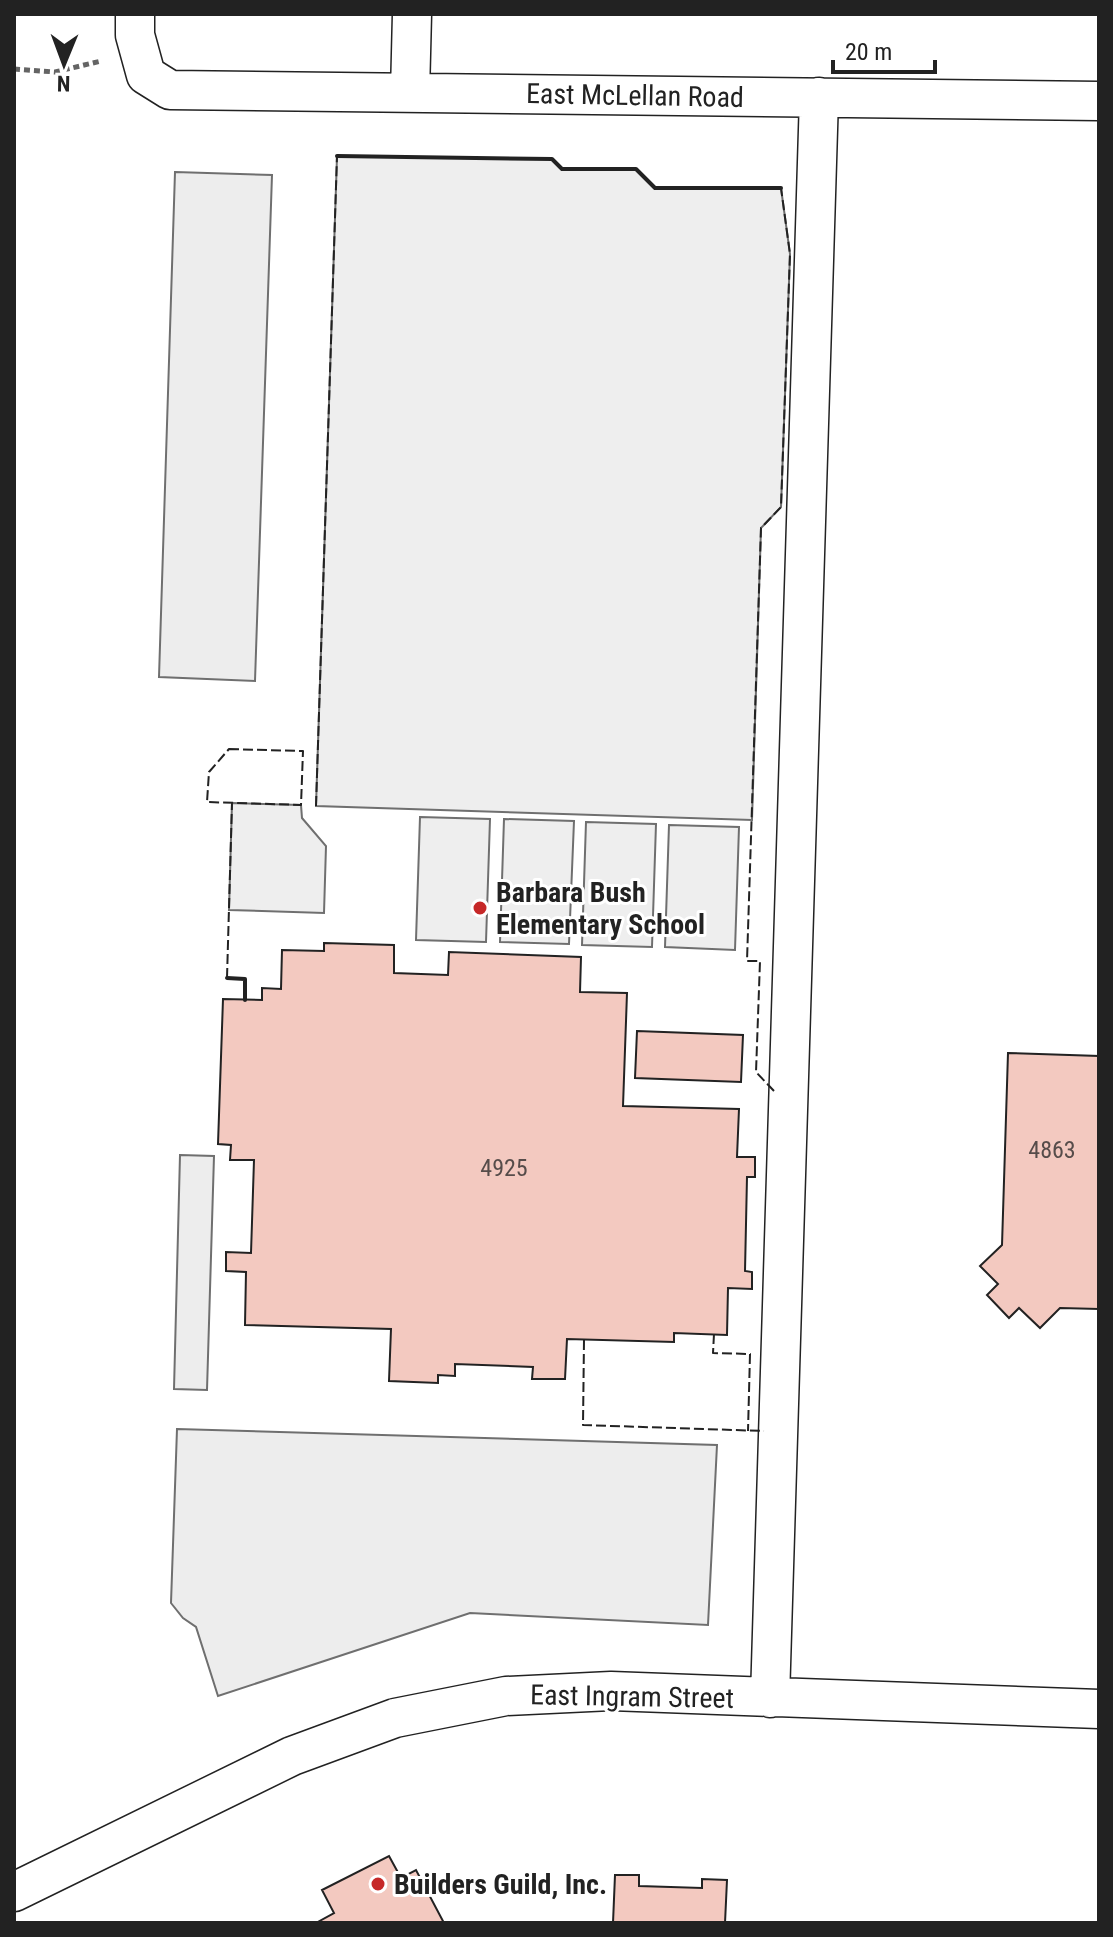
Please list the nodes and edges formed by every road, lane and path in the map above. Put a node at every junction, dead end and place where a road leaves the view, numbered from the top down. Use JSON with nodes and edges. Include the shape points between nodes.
{"nodes":[{"id":1,"x":135,"y":14,"type":"edge"},
{"id":2,"x":412,"y":14,"type":"edge"},
{"id":3,"x":101,"y":61,"type":"dead end"},
{"id":4,"x":14,"y":69,"type":"edge"},
{"id":5,"x":410,"y":93,"type":"junction"},
{"id":6,"x":819,"y":97,"type":"junction"},
{"id":7,"x":1099,"y":101,"type":"edge"},
{"id":8,"x":770,"y":1698,"type":"junction"},
{"id":9,"x":1099,"y":1709,"type":"edge"},
{"id":10,"x":14,"y":1892,"type":"edge"}],
"edges":[{"from":1,"to":5,"type":"street","name":"East McLellan Road","via":[[146,75],[170,90]]},
{"from":2,"to":5,"type":"street"},
{"from":3,"to":4,"type":"path","via":[[55,72]]},
{"from":5,"to":6,"type":"street","name":"East McLellan Road"},
{"from":6,"to":7,"type":"street","name":"East McLellan Road"},
{"from":6,"to":8,"type":"street"},
{"from":8,"to":9,"type":"street","name":"East Ingram Street"},
{"from":8,"to":10,"type":"street","name":"East Ingram Street","via":[[611,1691],[506,1696],[395,1718],[292,1756]]}]}
